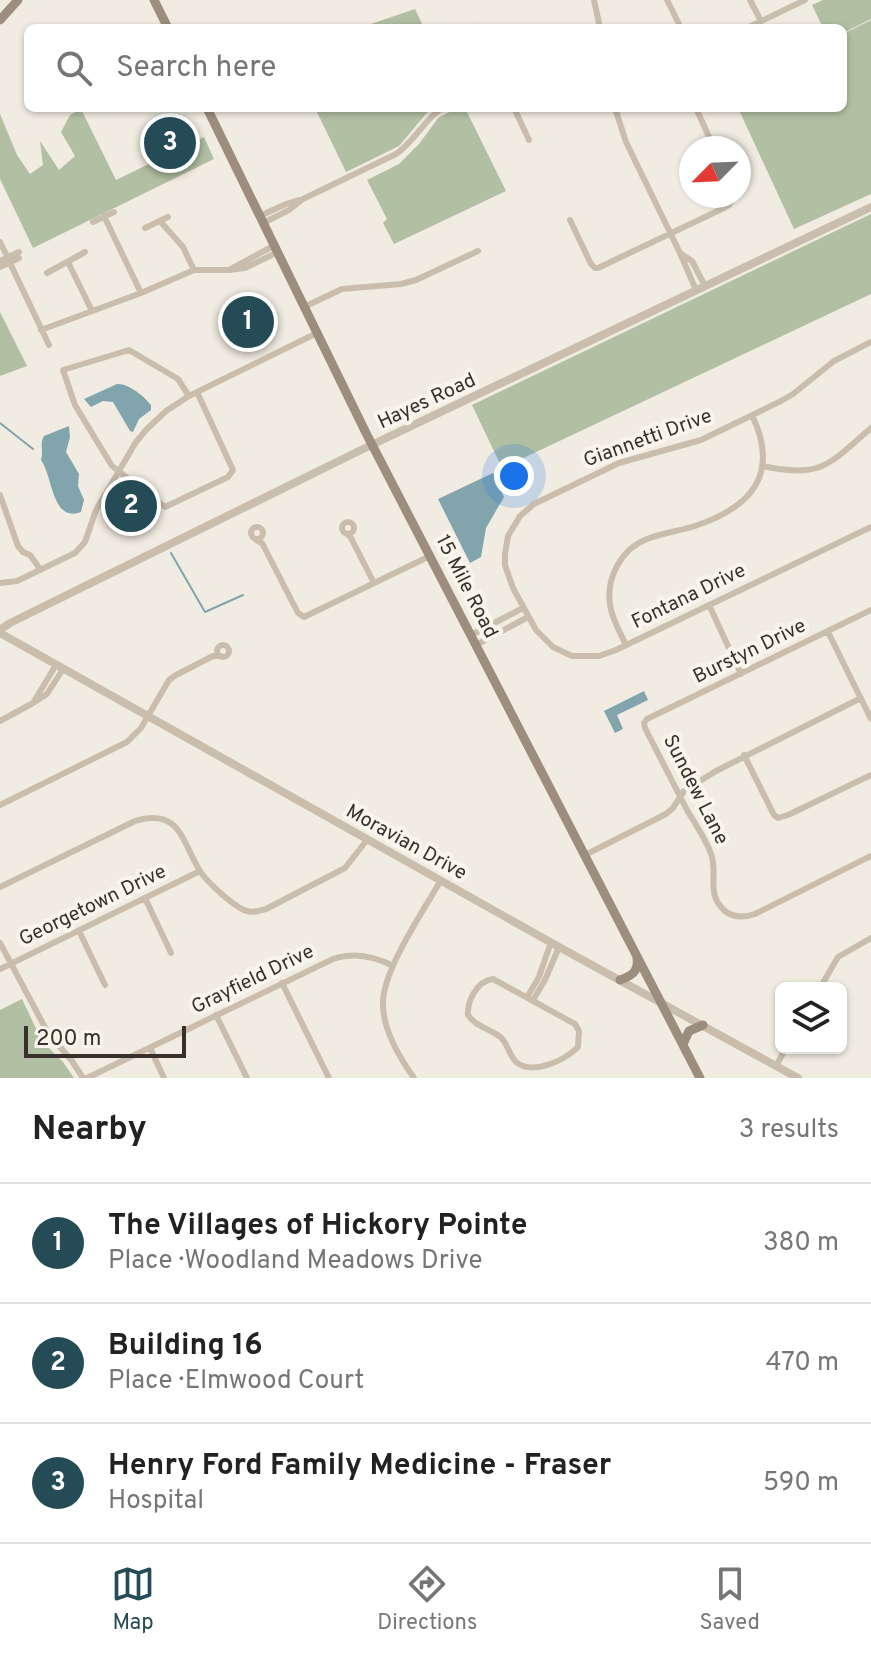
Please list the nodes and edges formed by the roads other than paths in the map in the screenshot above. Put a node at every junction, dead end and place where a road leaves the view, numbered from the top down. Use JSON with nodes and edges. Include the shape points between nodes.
{"nodes":[{"id":1,"x":18,"y":0,"type":"edge"},
{"id":2,"x":154,"y":0,"type":"edge"},
{"id":3,"x":594,"y":0,"type":"edge"},
{"id":4,"x":667,"y":0,"type":"edge"},
{"id":5,"x":750,"y":0,"type":"edge"},
{"id":6,"x":805,"y":0,"type":"edge"},
{"id":7,"x":0,"y":20,"type":"edge"},
{"id":8,"x":761,"y":21,"type":"junction"},
{"id":9,"x":166,"y":24,"type":"edge"},
{"id":10,"x":599,"y":24,"type":"edge"},
{"id":11,"x":679,"y":24,"type":"edge"},
{"id":12,"x":755,"y":24,"type":"edge"},
{"id":13,"x":209,"y":112,"type":"edge"},
{"id":14,"x":437,"y":112,"type":"edge"},
{"id":15,"x":516,"y":112,"type":"edge"},
{"id":16,"x":616,"y":112,"type":"edge"},
{"id":17,"x":698,"y":112,"type":"edge"},
{"id":18,"x":709,"y":136,"type":"edge"},
{"id":19,"x":529,"y":140,"type":"dead end"},
{"id":20,"x":871,"y":207,"type":"edge"},
{"id":21,"x":724,"y":208,"type":"edge"},
{"id":22,"x":114,"y":212,"type":"dead end"},
{"id":23,"x":104,"y":216,"type":"junction"},
{"id":24,"x":168,"y":217,"type":"dead end"},
{"id":25,"x":262,"y":219,"type":"junction"},
{"id":26,"x":570,"y":220,"type":"dead end"},
{"id":27,"x":160,"y":221,"type":"junction"},
{"id":28,"x":93,"y":222,"type":"dead end"},
{"id":29,"x":145,"y":228,"type":"dead end"},
{"id":30,"x":671,"y":233,"type":"junction"},
{"id":31,"x":0,"y":242,"type":"edge"},
{"id":32,"x":276,"y":249,"type":"junction"},
{"id":33,"x":478,"y":251,"type":"dead end"},
{"id":34,"x":85,"y":252,"type":"dead end"},
{"id":35,"x":19,"y":255,"type":"dead end"},
{"id":36,"x":9,"y":260,"type":"junction"},
{"id":37,"x":68,"y":262,"type":"junction"},
{"id":38,"x":0,"y":264,"type":"edge"},
{"id":39,"x":194,"y":270,"type":"junction"},
{"id":40,"x":47,"y":273,"type":"dead end"},
{"id":41,"x":701,"y":288,"type":"junction"},
{"id":42,"x":141,"y":293,"type":"junction"},
{"id":43,"x":304,"y":307,"type":"junction"},
{"id":44,"x":92,"y":311,"type":"junction"},
{"id":45,"x":41,"y":330,"type":"junction"},
{"id":46,"x":317,"y":333,"type":"junction"},
{"id":47,"x":871,"y":342,"type":"edge"},
{"id":48,"x":49,"y":345,"type":"dead end"},
{"id":49,"x":197,"y":392,"type":"junction"},
{"id":50,"x":189,"y":396,"type":"junction"},
{"id":51,"x":752,"y":415,"type":"junction"},
{"id":52,"x":871,"y":428,"type":"edge"},
{"id":53,"x":373,"y":445,"type":"junction"},
{"id":54,"x":763,"y":466,"type":"junction"},
{"id":55,"x":119,"y":472,"type":"junction"},
{"id":56,"x":0,"y":495,"type":"edge"},
{"id":57,"x":871,"y":527,"type":"edge"},
{"id":58,"x":350,"y":535,"type":"dead end"},
{"id":59,"x":260,"y":539,"type":"dead end"},
{"id":60,"x":430,"y":556,"type":"junction"},
{"id":61,"x":40,"y":569,"type":"junction"},
{"id":62,"x":0,"y":583,"type":"edge"},
{"id":63,"x":374,"y":583,"type":"junction"},
{"id":64,"x":709,"y":605,"type":"junction"},
{"id":65,"x":523,"y":608,"type":"junction"},
{"id":66,"x":871,"y":610,"type":"edge"},
{"id":67,"x":528,"y":617,"type":"junction"},
{"id":68,"x":0,"y":632,"type":"edge"},
{"id":69,"x":828,"y":632,"type":"junction"},
{"id":70,"x":471,"y":635,"type":"junction"},
{"id":71,"x":476,"y":645,"type":"junction"},
{"id":72,"x":626,"y":645,"type":"junction"},
{"id":73,"x":217,"y":654,"type":"dead end"},
{"id":74,"x":60,"y":667,"type":"junction"},
{"id":75,"x":741,"y":674,"type":"junction"},
{"id":76,"x":861,"y":698,"type":"junction"},
{"id":77,"x":148,"y":717,"type":"junction"},
{"id":78,"x":871,"y":719,"type":"edge"},
{"id":79,"x":0,"y":721,"type":"edge"},
{"id":80,"x":644,"y":723,"type":"joint"},
{"id":81,"x":744,"y":755,"type":"junction"},
{"id":82,"x":871,"y":775,"type":"edge"},
{"id":83,"x":680,"y":797,"type":"junction"},
{"id":84,"x":0,"y":805,"type":"edge"},
{"id":85,"x":367,"y":840,"type":"junction"},
{"id":86,"x":585,"y":855,"type":"junction"},
{"id":87,"x":871,"y":856,"type":"edge"},
{"id":88,"x":200,"y":871,"type":"junction"},
{"id":89,"x":441,"y":880,"type":"junction"},
{"id":90,"x":0,"y":887,"type":"edge"},
{"id":91,"x":145,"y":898,"type":"junction"},
{"id":92,"x":79,"y":931,"type":"junction"},
{"id":93,"x":871,"y":938,"type":"edge"},
{"id":94,"x":0,"y":943,"type":"edge"},
{"id":95,"x":555,"y":945,"type":"junction"},
{"id":96,"x":171,"y":953,"type":"dead end"},
{"id":97,"x":637,"y":955,"type":"junction"},
{"id":98,"x":12,"y":963,"type":"junction"},
{"id":99,"x":393,"y":966,"type":"junction"},
{"id":100,"x":0,"y":969,"type":"edge"},
{"id":101,"x":620,"y":980,"type":"junction"},
{"id":102,"x":823,"y":982,"type":"edge"},
{"id":103,"x":282,"y":983,"type":"junction"},
{"id":104,"x":105,"y":985,"type":"dead end"},
{"id":105,"x":530,"y":999,"type":"junction"},
{"id":106,"x":661,"y":1002,"type":"junction"},
{"id":107,"x":216,"y":1015,"type":"junction"},
{"id":108,"x":703,"y":1025,"type":"junction"},
{"id":109,"x":683,"y":1044,"type":"junction"},
{"id":110,"x":150,"y":1048,"type":"junction"},
{"id":111,"x":783,"y":1054,"type":"edge"},
{"id":112,"x":776,"y":1066,"type":"junction"},
{"id":113,"x":85,"y":1078,"type":"edge"},
{"id":114,"x":164,"y":1078,"type":"edge"},
{"id":115,"x":247,"y":1078,"type":"edge"},
{"id":116,"x":329,"y":1078,"type":"edge"},
{"id":117,"x":414,"y":1078,"type":"edge"},
{"id":118,"x":700,"y":1078,"type":"edge"},
{"id":119,"x":798,"y":1078,"type":"edge"}],
"edges":[{"from":1,"to":7,"type":"main road"},
{"from":2,"to":9,"type":"main road"},
{"from":3,"to":10,"type":"street"},
{"from":4,"to":11,"type":"street"},
{"from":5,"to":8,"type":"street"},
{"from":6,"to":8,"type":"street"},
{"from":8,"to":12,"type":"street"},
{"from":13,"to":25,"type":"main road","name":"15 Mile Road"},
{"from":14,"to":25,"type":"street","via":[[396,154]]},
{"from":15,"to":19,"type":"street"},
{"from":16,"to":30,"type":"street"},
{"from":17,"to":18,"type":"street"},
{"from":20,"to":41,"type":"street","name":"Hayes Road"},
{"from":21,"to":30,"type":"street"},
{"from":22,"to":23,"type":"street"},
{"from":23,"to":28,"type":"street"},
{"from":23,"to":42,"type":"street"},
{"from":24,"to":27,"type":"street"},
{"from":25,"to":32,"type":"main road","name":"15 Mile Road"},
{"from":26,"to":30,"type":"street","via":[[595,268]]},
{"from":27,"to":29,"type":"street"},
{"from":27,"to":39,"type":"street","via":[[183,247]]},
{"from":30,"to":41,"type":"street","via":[[680,253],[692,261]]},
{"from":31,"to":36,"type":"street"},
{"from":32,"to":39,"type":"street","via":[[241,270]]},
{"from":32,"to":43,"type":"main road","name":"15 Mile Road"},
{"from":33,"to":43,"type":"street","via":[[416,280],[342,289]]},
{"from":34,"to":37,"type":"street"},
{"from":35,"to":36,"type":"street"},
{"from":36,"to":38,"type":"street"},
{"from":36,"to":45,"type":"street"},
{"from":37,"to":40,"type":"street"},
{"from":37,"to":44,"type":"street"},
{"from":39,"to":42,"type":"street"},
{"from":41,"to":53,"type":"street","name":"Hayes Road"},
{"from":42,"to":44,"type":"street"},
{"from":43,"to":46,"type":"main road","name":"15 Mile Road"},
{"from":44,"to":45,"type":"street"},
{"from":45,"to":48,"type":"street"},
{"from":46,"to":49,"type":"street"},
{"from":46,"to":53,"type":"main road","name":"15 Mile Road"},
{"from":47,"to":51,"type":"street","name":"Giannetti Drive"},
{"from":49,"to":50,"type":"street"},
{"from":49,"to":55,"type":"street","via":[[232,465],[231,475],[165,507]]},
{"from":50,"to":55,"type":"street","via":[[146,430]]},
{"from":50,"to":55,"type":"street","via":[[181,381],[129,350],[63,370],[75,405]]},
{"from":51,"to":54,"type":"street","via":[[762,439]]},
{"from":51,"to":65,"type":"street","name":"Giannetti Drive","via":[[691,443],[619,463],[534,504],[513,525],[505,554],[508,577]]},
{"from":52,"to":54,"type":"street","via":[[815,469],[794,472]]},
{"from":53,"to":60,"type":"main road","name":"15 Mile Road"},
{"from":53,"to":68,"type":"street","name":"Hayes Road"},
{"from":54,"to":72,"type":"street","via":[[755,488],[737,506],[695,526],[643,541],[623,556],[611,580],[609,601]]},
{"from":55,"to":61,"type":"street","via":[[96,510],[85,542],[68,557]]},
{"from":56,"to":61,"type":"street","via":[[18,546]]},
{"from":57,"to":64,"type":"street","name":"Fontana Drive"},
{"from":58,"to":63,"type":"street"},
{"from":59,"to":63,"type":"street","via":[[301,616]]},
{"from":60,"to":63,"type":"street"},
{"from":60,"to":70,"type":"main road","name":"15 Mile Road"},
{"from":61,"to":62,"type":"street"},
{"from":64,"to":72,"type":"street","name":"Fontana Drive"},
{"from":64,"to":75,"type":"street"},
{"from":65,"to":67,"type":"street","name":"Fontana Drive"},
{"from":65,"to":70,"type":"street"},
{"from":66,"to":69,"type":"street","name":"Burstyn Drive"},
{"from":67,"to":71,"type":"street"},
{"from":67,"to":72,"type":"street","name":"Fontana Drive","via":[[544,640],[572,656],[599,656]]},
{"from":68,"to":74,"type":"street","name":"Moravian Drive"},
{"from":69,"to":75,"type":"street","name":"Burstyn Drive"},
{"from":69,"to":76,"type":"street"},
{"from":70,"to":71,"type":"main road","name":"15 Mile Road"},
{"from":71,"to":86,"type":"main road","name":"15 Mile Road"},
{"from":73,"to":77,"type":"street","via":[[169,680]]},
{"from":74,"to":77,"type":"street","name":"Moravian Drive"},
{"from":74,"to":79,"type":"street","via":[[47,694]]},
{"from":75,"to":80,"type":"street","name":"Burstyn Drive"},
{"from":76,"to":78,"type":"street"},
{"from":76,"to":81,"type":"street"},
{"from":77,"to":84,"type":"street","via":[[127,742]]},
{"from":77,"to":85,"type":"street","name":"Moravian Drive"},
{"from":80,"to":83,"type":"street","name":"Sundew Lane"},
{"from":81,"to":82,"type":"street","via":[[778,818]]},
{"from":81,"to":83,"type":"street"},
{"from":83,"to":86,"type":"street","via":[[658,819]]},
{"from":83,"to":87,"type":"street","name":"Sundew Lane","via":[[711,854],[717,901],[731,914],[755,914]]},
{"from":85,"to":88,"type":"street","via":[[339,873],[255,912],[236,905]]},
{"from":85,"to":89,"type":"street","name":"Moravian Drive"},
{"from":86,"to":97,"type":"main road","name":"15 Mile Road"},
{"from":88,"to":90,"type":"street","via":[[178,828],[160,818],[144,818]]},
{"from":88,"to":91,"type":"street","name":"Georgetown Drive"},
{"from":89,"to":95,"type":"street","name":"Moravian Drive"},
{"from":89,"to":99,"type":"street"},
{"from":91,"to":92,"type":"street","name":"Georgetown Drive"},
{"from":91,"to":96,"type":"street"},
{"from":92,"to":98,"type":"street","name":"Georgetown Drive"},
{"from":92,"to":104,"type":"street"},
{"from":93,"to":102,"type":"street","via":[[838,957]]},
{"from":94,"to":98,"type":"street"},
{"from":95,"to":101,"type":"street","name":"Moravian Drive"},
{"from":95,"to":105,"type":"street","via":[[545,980]]},
{"from":97,"to":101,"type":"main road","via":[[635,971]]},
{"from":97,"to":106,"type":"main road","name":"15 Mile Road"},
{"from":98,"to":100,"type":"street","name":"Georgetown Drive"},
{"from":98,"to":113,"type":"street","via":[[48,1033]]},
{"from":99,"to":103,"type":"street","name":"Grayfield Drive","via":[[372,957],[344,955]]},
{"from":99,"to":117,"type":"street","via":[[383,996],[384,1020]]},
{"from":101,"to":106,"type":"street","name":"Moravian Drive"},
{"from":103,"to":107,"type":"street","name":"Grayfield Drive"},
{"from":103,"to":116,"type":"street"},
{"from":105,"to":105,"type":"street","via":[[573,1022],[579,1031],[575,1051],[538,1068],[518,1063],[502,1038],[473,1022],[467,1012],[486,980]]},
{"from":106,"to":108,"type":"street","name":"Moravian Drive"},
{"from":106,"to":109,"type":"main road","name":"15 Mile Road"},
{"from":107,"to":110,"type":"street","name":"Grayfield Drive"},
{"from":107,"to":115,"type":"street"},
{"from":108,"to":109,"type":"main road","via":[[689,1031]]},
{"from":108,"to":112,"type":"street","name":"Moravian Drive"},
{"from":109,"to":118,"type":"main road","name":"15 Mile Road"},
{"from":110,"to":113,"type":"street","name":"Grayfield Drive"},
{"from":110,"to":114,"type":"street"},
{"from":111,"to":112,"type":"street"},
{"from":112,"to":119,"type":"street","name":"Moravian Drive"}]}
